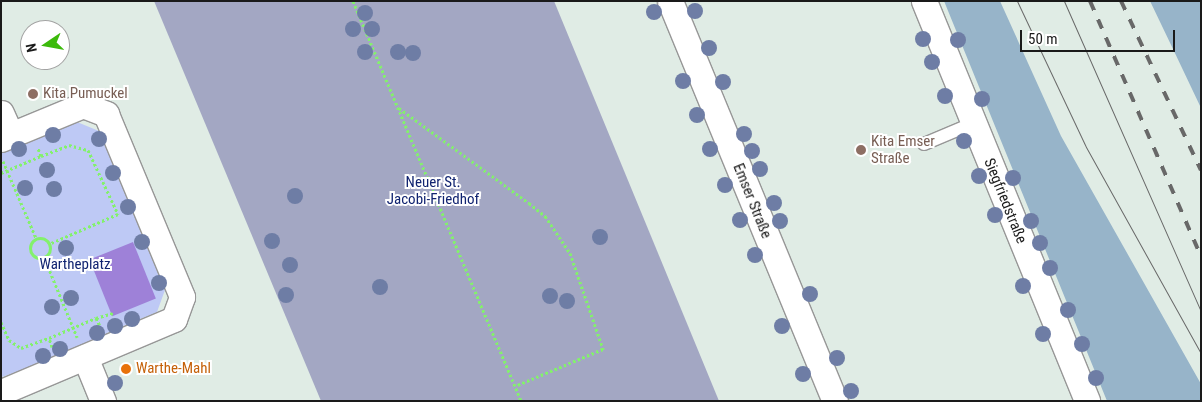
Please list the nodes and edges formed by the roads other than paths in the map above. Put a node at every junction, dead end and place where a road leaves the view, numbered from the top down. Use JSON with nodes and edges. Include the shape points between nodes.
{"nodes":[{"id":1,"x":670,"y":1,"type":"edge"},
{"id":2,"x":924,"y":1,"type":"edge"},
{"id":3,"x":974,"y":124,"type":"junction"},
{"id":4,"x":4,"y":135,"type":"edge"},
{"id":5,"x":924,"y":144,"type":"dead end"},
{"id":6,"x":85,"y":357,"type":"junction"},
{"id":7,"x":1,"y":392,"type":"edge"},
{"id":8,"x":103,"y":401,"type":"edge"},
{"id":9,"x":834,"y":401,"type":"edge"},
{"id":10,"x":1087,"y":401,"type":"edge"}],
"edges":[{"from":1,"to":9,"type":"street","name":"Emser Straße"},
{"from":2,"to":3,"type":"street","name":"Siegfriedstraße"},
{"from":3,"to":5,"type":"lane"},
{"from":3,"to":10,"type":"street","name":"Siegfriedstraße"},
{"from":4,"to":6,"type":"street","via":[[83,105],[106,114],[182,297],[174,320]]},
{"from":6,"to":7,"type":"street"},
{"from":6,"to":8,"type":"street"}]}
